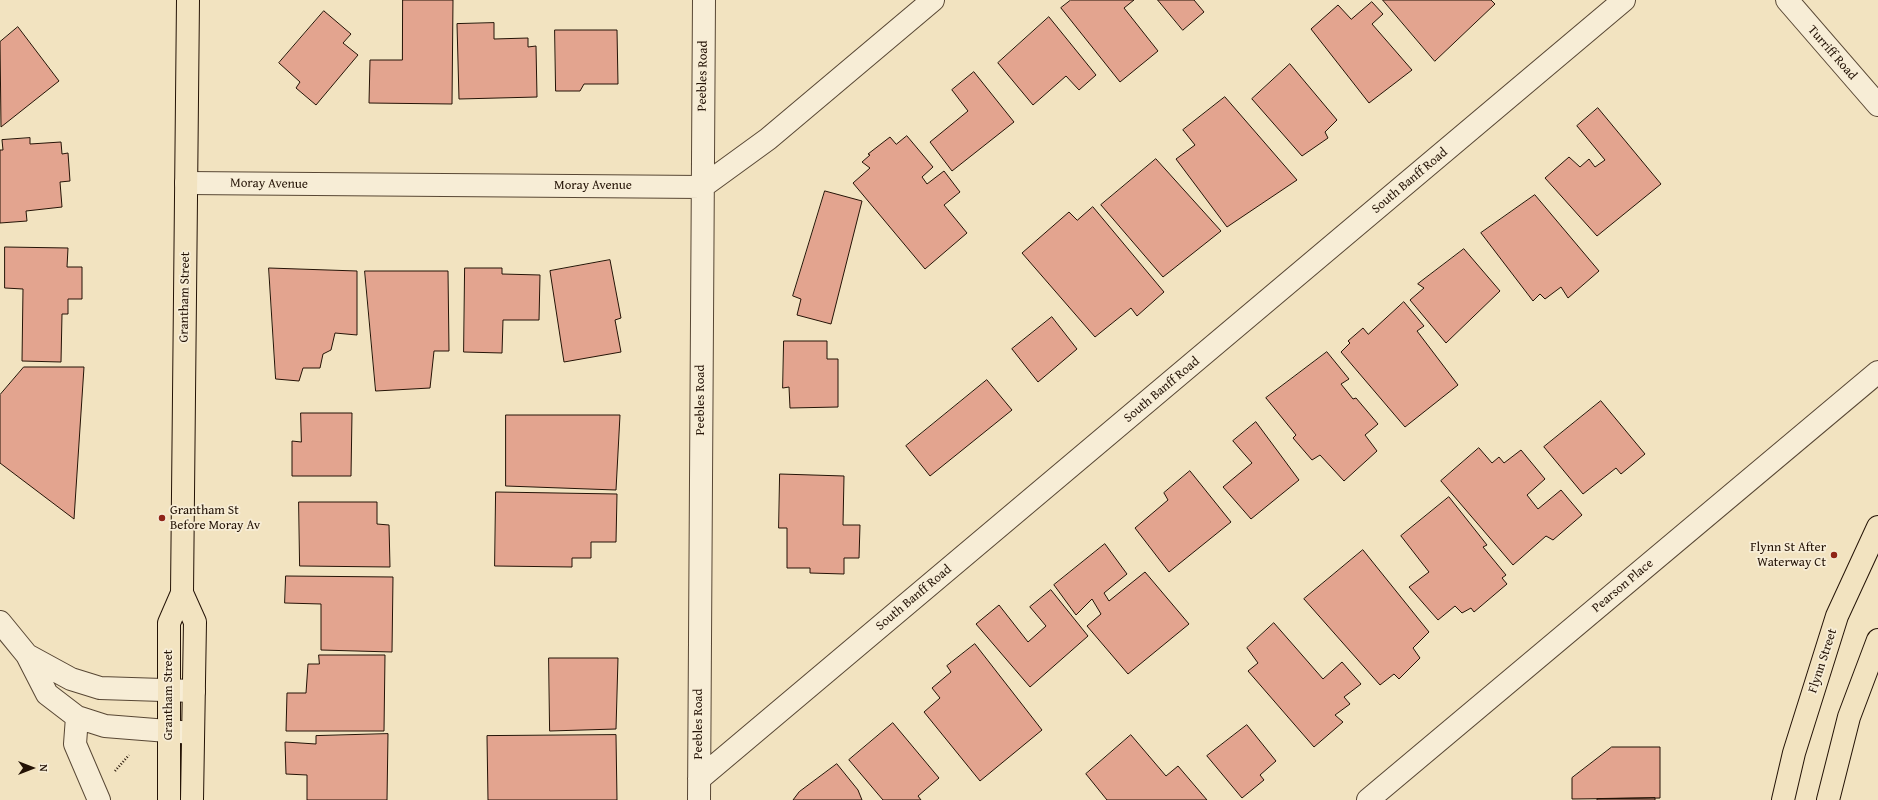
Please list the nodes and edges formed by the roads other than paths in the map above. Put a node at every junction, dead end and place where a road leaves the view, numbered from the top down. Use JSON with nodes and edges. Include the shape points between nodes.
{"nodes":[{"id":1,"x":188,"y":0,"type":"edge"},
{"id":2,"x":704,"y":0,"type":"edge"},
{"id":3,"x":933,"y":0,"type":"edge"},
{"id":4,"x":1624,"y":0,"type":"edge"},
{"id":5,"x":1787,"y":0,"type":"edge"},
{"id":6,"x":1878,"y":105,"type":"edge"},
{"id":7,"x":186,"y":183,"type":"junction"},
{"id":8,"x":702,"y":187,"type":"junction"},
{"id":9,"x":1878,"y":372,"type":"edge"},
{"id":10,"x":1878,"y":526,"type":"edge"},
{"id":11,"x":182,"y":593,"type":"junction"},
{"id":12,"x":0,"y":622,"type":"edge"},
{"id":13,"x":1878,"y":640,"type":"edge"},
{"id":14,"x":27,"y":655,"type":"junction"},
{"id":15,"x":169,"y":690,"type":"junction"},
{"id":16,"x":194,"y":691,"type":"junction"},
{"id":17,"x":77,"y":717,"type":"junction"},
{"id":18,"x":169,"y":731,"type":"junction"},
{"id":19,"x":193,"y":734,"type":"junction"},
{"id":20,"x":699,"y":790,"type":"edge"},
{"id":21,"x":99,"y":800,"type":"edge"},
{"id":22,"x":169,"y":800,"type":"edge"},
{"id":23,"x":192,"y":800,"type":"edge"},
{"id":24,"x":1368,"y":800,"type":"edge"},
{"id":25,"x":1783,"y":800,"type":"edge"},
{"id":26,"x":1828,"y":800,"type":"edge"}],
"edges":[{"from":1,"to":7,"type":"main road","name":"Grantham Street"},
{"from":2,"to":8,"type":"street","name":"Peebles Road"},
{"from":3,"to":8,"type":"street","via":[[768,138]]},
{"from":4,"to":20,"type":"street","name":"South Banff Road"},
{"from":5,"to":6,"type":"street","name":"Turriff Road"},
{"from":7,"to":8,"type":"street","name":"Moray Avenue"},
{"from":7,"to":11,"type":"main road","name":"Grantham Street"},
{"from":8,"to":20,"type":"street","name":"Peebles Road"},
{"from":9,"to":24,"type":"street","name":"Pearson Place"},
{"from":10,"to":25,"type":"main road","name":"Flynn Street","via":[[1837,616],[1794,753]]},
{"from":11,"to":15,"type":"main road","name":"Grantham Street","via":[[169,623]]},
{"from":11,"to":16,"type":"main road","name":"Grantham Street","via":[[195,622]]},
{"from":12,"to":14,"type":"street"},
{"from":13,"to":26,"type":"main road","via":[[1849,717]]},
{"from":14,"to":15,"type":"street","via":[[71,679],[100,688]]},
{"from":14,"to":17,"type":"street","via":[[47,694]]},
{"from":15,"to":16,"type":"street"},
{"from":15,"to":18,"type":"main road","name":"Grantham Street"},
{"from":16,"to":19,"type":"main road","name":"Grantham Street"},
{"from":17,"to":18,"type":"street","via":[[105,726]]},
{"from":17,"to":21,"type":"street","via":[[75,744]]},
{"from":18,"to":19,"type":"street"},
{"from":18,"to":22,"type":"main road","name":"Grantham Street"},
{"from":19,"to":23,"type":"main road","name":"Grantham Street"}]}
